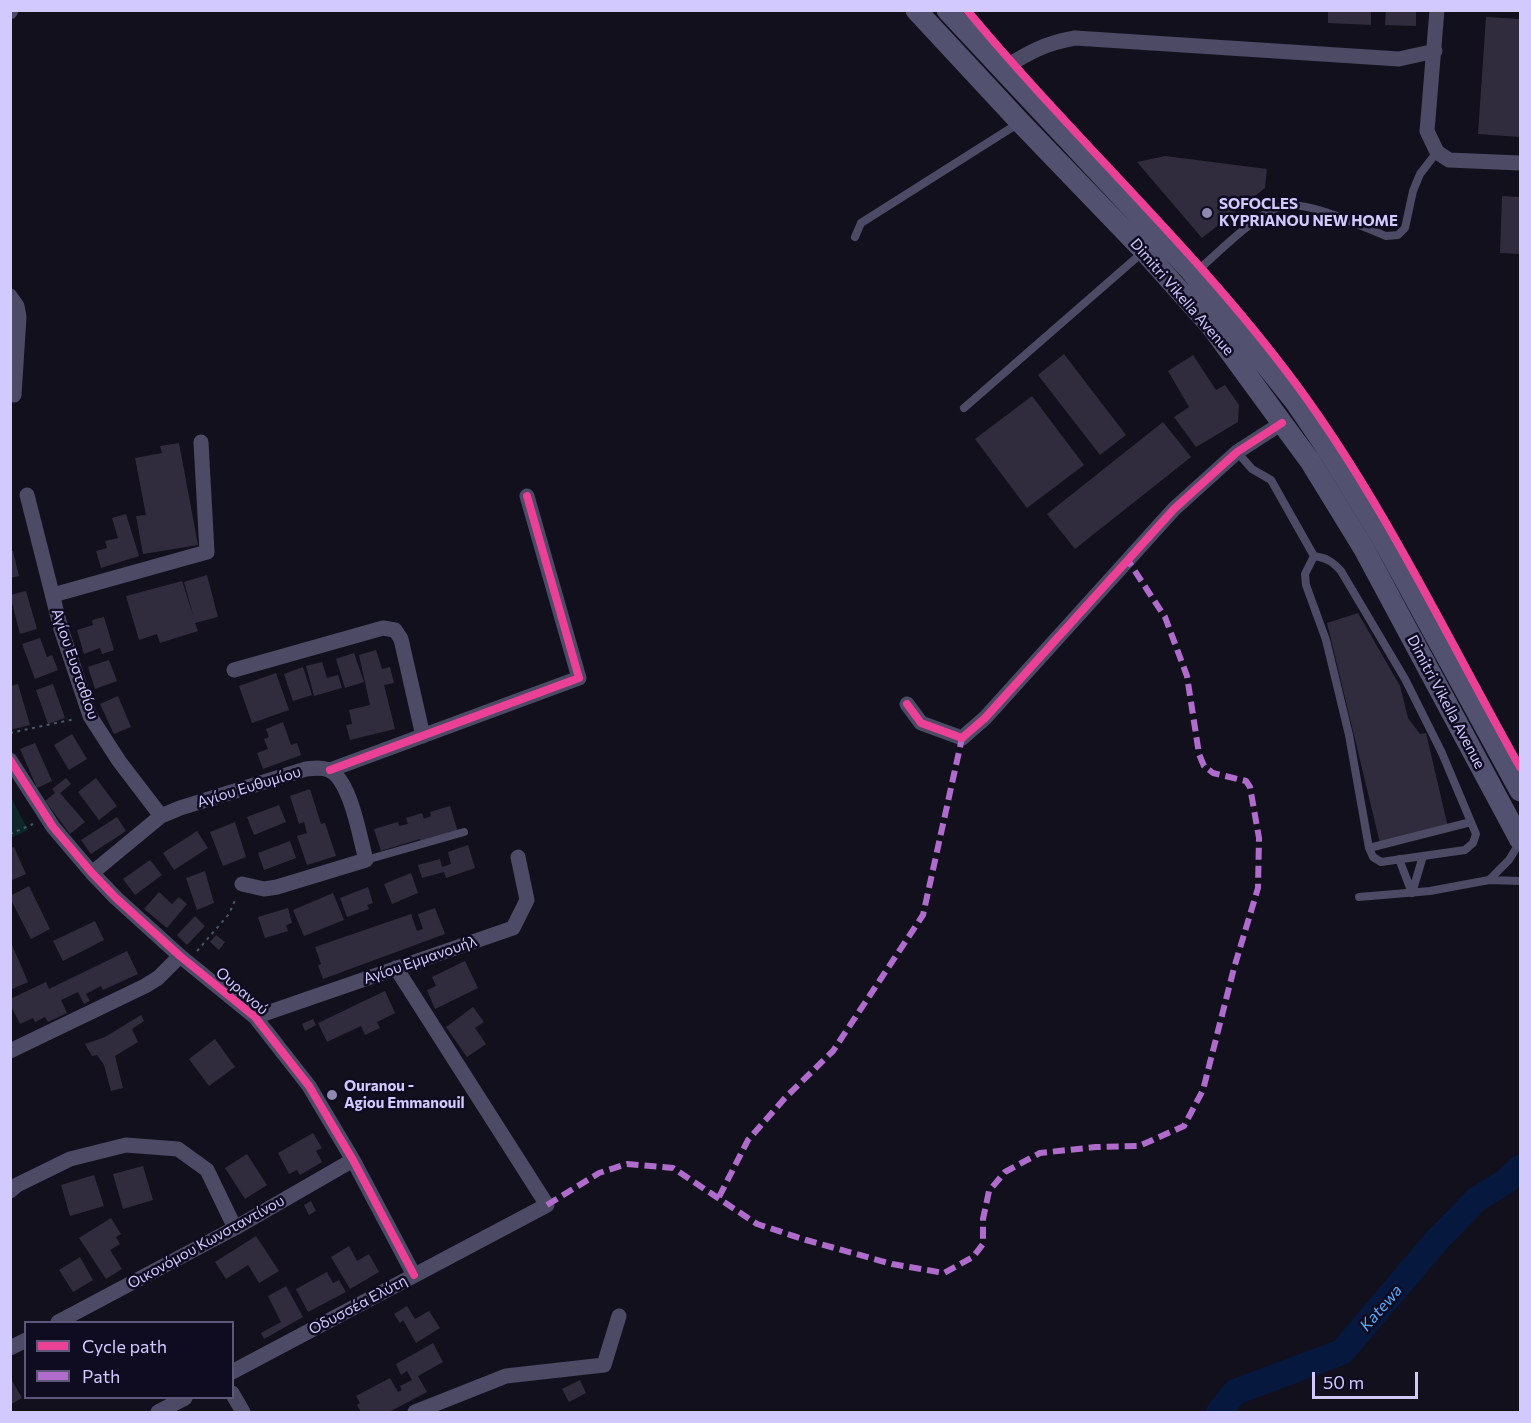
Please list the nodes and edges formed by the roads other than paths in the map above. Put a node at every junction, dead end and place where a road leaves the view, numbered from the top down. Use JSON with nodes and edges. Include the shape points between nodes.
{"nodes":[{"id":1,"x":916,"y":10,"type":"edge"},
{"id":2,"x":947,"y":10,"type":"edge"},
{"id":3,"x":1437,"y":10,"type":"edge"},
{"id":4,"x":1435,"y":51,"type":"junction"},
{"id":5,"x":1002,"y":69,"type":"junction"},
{"id":6,"x":1020,"y":122,"type":"junction"},
{"id":7,"x":1437,"y":152,"type":"junction"},
{"id":8,"x":1521,"y":163,"type":"edge"},
{"id":9,"x":855,"y":237,"type":"dead end"},
{"id":10,"x":1144,"y":251,"type":"junction"},
{"id":11,"x":1193,"y":274,"type":"junction"},
{"id":12,"x":10,"y":296,"type":"edge"},
{"id":13,"x":14,"y":395,"type":"dead end"},
{"id":14,"x":964,"y":408,"type":"dead end"},
{"id":15,"x":1282,"y":423,"type":"junction"},
{"id":16,"x":201,"y":442,"type":"dead end"},
{"id":17,"x":1237,"y":452,"type":"junction"},
{"id":18,"x":27,"y":495,"type":"dead end"},
{"id":19,"x":527,"y":496,"type":"dead end"},
{"id":20,"x":1314,"y":556,"type":"junction"},
{"id":21,"x":52,"y":595,"type":"junction"},
{"id":22,"x":234,"y":670,"type":"dead end"},
{"id":23,"x":907,"y":704,"type":"dead end"},
{"id":24,"x":423,"y":736,"type":"junction"},
{"id":25,"x":10,"y":760,"type":"edge"},
{"id":26,"x":330,"y":770,"type":"junction"},
{"id":27,"x":1521,"y":791,"type":"edge"},
{"id":28,"x":161,"y":816,"type":"junction"},
{"id":29,"x":1471,"y":822,"type":"junction"},
{"id":30,"x":464,"y":832,"type":"dead end"},
{"id":31,"x":1521,"y":841,"type":"edge"},
{"id":32,"x":1370,"y":848,"type":"junction"},
{"id":33,"x":518,"y":856,"type":"dead end"},
{"id":34,"x":1423,"y":856,"type":"junction"},
{"id":35,"x":1399,"y":859,"type":"junction"},
{"id":36,"x":366,"y":860,"type":"junction"},
{"id":37,"x":92,"y":873,"type":"junction"},
{"id":38,"x":1489,"y":880,"type":"junction"},
{"id":39,"x":1521,"y":880,"type":"edge"},
{"id":40,"x":242,"y":884,"type":"road end"},
{"id":41,"x":1412,"y":893,"type":"junction"},
{"id":42,"x":1359,"y":897,"type":"dead end"},
{"id":43,"x":184,"y":959,"type":"junction"},
{"id":44,"x":396,"y":968,"type":"junction"},
{"id":45,"x":255,"y":1017,"type":"junction"},
{"id":46,"x":10,"y":1031,"type":"edge"},
{"id":47,"x":14,"y":1048,"type":"edge"},
{"id":48,"x":353,"y":1160,"type":"junction"},
{"id":49,"x":10,"y":1191,"type":"edge"},
{"id":50,"x":235,"y":1228,"type":"junction"},
{"id":51,"x":414,"y":1275,"type":"junction"},
{"id":52,"x":619,"y":1316,"type":"dead end"},
{"id":53,"x":62,"y":1321,"type":"edge"},
{"id":54,"x":24,"y":1341,"type":"edge"},
{"id":55,"x":10,"y":1348,"type":"edge"},
{"id":56,"x":234,"y":1371,"type":"edge"},
{"id":57,"x":234,"y":1397,"type":"edge"},
{"id":58,"x":183,"y":1399,"type":"edge"},
{"id":59,"x":421,"y":1410,"type":"edge"},
{"id":60,"x":158,"y":1413,"type":"edge"},
{"id":61,"x":243,"y":1413,"type":"edge"}],
"edges":[{"from":1,"to":6,"type":"main road","name":"Dimitri Vikella Avenue"},
{"from":2,"to":5,"type":"main road","name":"Dimitri Vikella Avenue"},
{"from":3,"to":4,"type":"street"},
{"from":4,"to":5,"type":"street","via":[[1399,59],[1075,38],[1038,47]]},
{"from":4,"to":7,"type":"street","via":[[1427,131]]},
{"from":5,"to":11,"type":"main road","name":"Dimitri Vikella Avenue"},
{"from":6,"to":9,"type":"lane","via":[[861,223]]},
{"from":6,"to":10,"type":"main road","name":"Dimitri Vikella Avenue"},
{"from":7,"to":8,"type":"street","via":[[1449,160]]},
{"from":7,"to":11,"type":"lane","via":[[1420,174],[1406,228],[1398,235],[1386,236],[1313,209],[1283,206],[1263,215]]},
{"from":10,"to":14,"type":"lane"},
{"from":10,"to":15,"type":"main road","name":"Dimitri Vikella Avenue","via":[[1211,326]]},
{"from":11,"to":27,"type":"main road","name":"Dimitri Vikella Avenue","via":[[1296,403],[1328,450],[1382,538]]},
{"from":12,"to":13,"type":"street","via":[[18,317]]},
{"from":15,"to":17,"type":"street"},
{"from":15,"to":31,"type":"main road","name":"Dimitri Vikella Avenue","via":[[1364,549]]},
{"from":16,"to":21,"type":"street","via":[[207,552]]},
{"from":17,"to":20,"type":"lane","via":[[1252,469],[1271,480]]},
{"from":17,"to":23,"type":"street","via":[[1173,508],[986,718],[962,738],[921,723]]},
{"from":18,"to":21,"type":"street","name":"Αγίου Ευσταθίου"},
{"from":19,"to":24,"type":"street","name":"Αγίου Ευθυμίου","via":[[579,678]]},
{"from":20,"to":29,"type":"lane","via":[[1324,557],[1341,571],[1406,679]]},
{"from":20,"to":32,"type":"lane","via":[[1305,574],[1306,585],[1326,640],[1350,735]]},
{"from":21,"to":28,"type":"street","name":"Αγίου Ευσταθίου","via":[[90,716]]},
{"from":22,"to":24,"type":"street","via":[[383,628],[394,630],[401,639]]},
{"from":24,"to":26,"type":"street","name":"Αγίου Ευθυμίου"},
{"from":25,"to":37,"type":"street","name":"Ουρανού","via":[[47,818]]},
{"from":26,"to":28,"type":"street","name":"Αγίου Ευθυμίου","via":[[306,769]]},
{"from":26,"to":36,"type":"street","via":[[347,793]]},
{"from":28,"to":37,"type":"street","name":"Αγίου Ευθυμίου"},
{"from":29,"to":32,"type":"lane"},
{"from":29,"to":34,"type":"lane","via":[[1476,834],[1465,850]]},
{"from":30,"to":36,"type":"lane"},
{"from":31,"to":38,"type":"lane"},
{"from":32,"to":35,"type":"lane","via":[[1381,862]]},
{"from":33,"to":44,"type":"street","name":"Αγίου Εμμανουήλ","via":[[527,900],[513,928]]},
{"from":34,"to":35,"type":"lane"},
{"from":34,"to":41,"type":"lane"},
{"from":35,"to":41,"type":"lane"},
{"from":36,"to":40,"type":"street","via":[[277,887],[264,889]]},
{"from":37,"to":43,"type":"street","name":"Ουρανού"},
{"from":38,"to":39,"type":"lane"},
{"from":38,"to":41,"type":"lane"},
{"from":41,"to":42,"type":"lane"},
{"from":43,"to":45,"type":"street","name":"Ουρανού"},
{"from":43,"to":47,"type":"street","via":[[145,986]]},
{"from":44,"to":45,"type":"street","name":"Αγίου Εμμανουήλ"},
{"from":44,"to":51,"type":"street","name":"Οδυσσέα Ελύτη","via":[[547,1205]]},
{"from":45,"to":48,"type":"street","name":"Ουρανού","via":[[309,1086]]},
{"from":46,"to":47,"type":"street"},
{"from":48,"to":50,"type":"street","name":"Οικονόμου Κωνσταντίνου"},
{"from":48,"to":51,"type":"street","name":"Ουρανού"},
{"from":49,"to":50,"type":"street","via":[[70,1159],[126,1145],[178,1149],[207,1170]]},
{"from":50,"to":53,"type":"street","name":"Οικονόμου Κωνσταντίνου"},
{"from":51,"to":56,"type":"street","name":"Οδυσσέα Ελύτη"},
{"from":52,"to":59,"type":"street","via":[[604,1365],[506,1376]]},
{"from":54,"to":55,"type":"street"},
{"from":57,"to":61,"type":"street"},
{"from":58,"to":60,"type":"street"}]}
